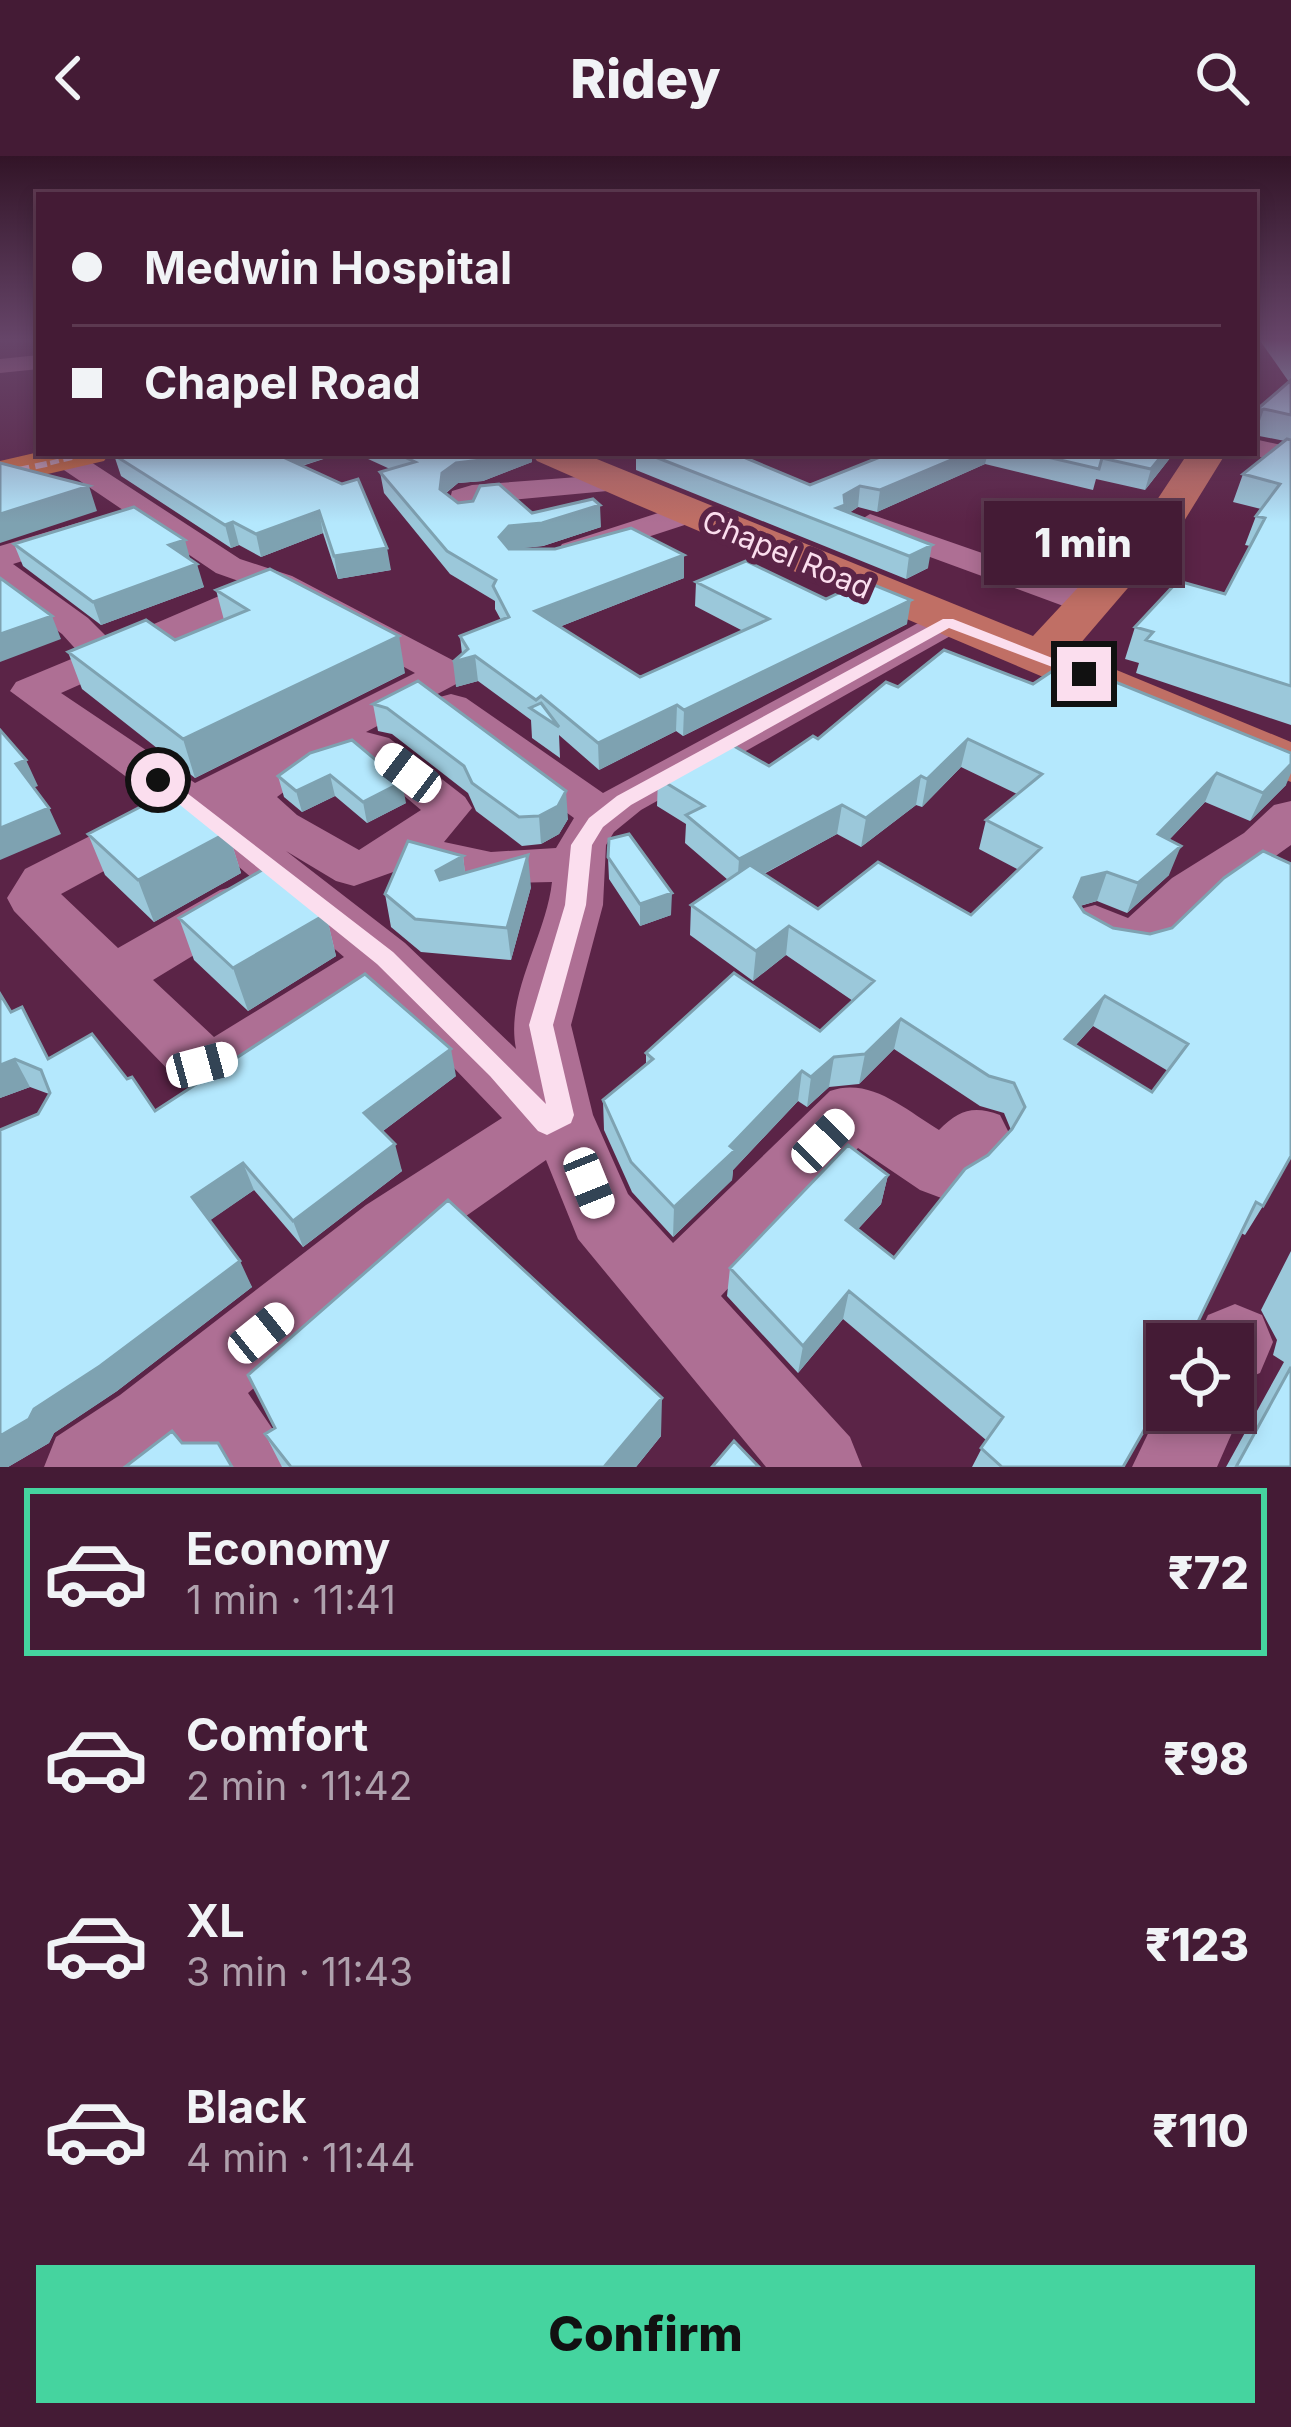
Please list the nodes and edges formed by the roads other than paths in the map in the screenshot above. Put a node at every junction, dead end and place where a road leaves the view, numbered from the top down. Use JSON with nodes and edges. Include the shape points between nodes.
{"nodes":[{"id":1,"x":1257,"y":448,"type":"edge"},
{"id":2,"x":36,"y":456,"type":"edge"},
{"id":3,"x":57,"y":456,"type":"edge"},
{"id":4,"x":67,"y":456,"type":"edge"},
{"id":5,"x":1205,"y":456,"type":"edge"},
{"id":6,"x":1291,"y":456,"type":"edge"},
{"id":7,"x":0,"y":458,"type":"edge"},
{"id":8,"x":0,"y":473,"type":"edge"},
{"id":9,"x":620,"y":488,"type":"edge"},
{"id":10,"x":145,"y":511,"type":"junction"},
{"id":11,"x":463,"y":511,"type":"edge"},
{"id":12,"x":860,"y":521,"type":"edge"},
{"id":13,"x":0,"y":557,"type":"edge"},
{"id":14,"x":547,"y":560,"type":"edge"},
{"id":15,"x":0,"y":571,"type":"edge"},
{"id":16,"x":279,"y":584,"type":"junction"},
{"id":17,"x":1090,"y":603,"type":"junction"},
{"id":18,"x":948,"y":622,"type":"junction"},
{"id":19,"x":1043,"y":655,"type":"junction"},
{"id":20,"x":107,"y":660,"type":"junction"},
{"id":21,"x":443,"y":701,"type":"edge"},
{"id":22,"x":1291,"y":764,"type":"edge"},
{"id":23,"x":193,"y":804,"type":"junction"},
{"id":24,"x":1291,"y":816,"type":"edge"},
{"id":25,"x":591,"y":839,"type":"junction"},
{"id":26,"x":406,"y":844,"type":"edge"},
{"id":27,"x":284,"y":877,"type":"junction"},
{"id":28,"x":1095,"y":924,"type":"edge"},
{"id":29,"x":385,"y":958,"type":"junction"},
{"id":30,"x":113,"y":976,"type":"junction"},
{"id":31,"x":554,"y":1119,"type":"junction"},
{"id":32,"x":977,"y":1135,"type":"dead end"},
{"id":33,"x":671,"y":1296,"type":"junction"},
{"id":34,"x":196,"y":1386,"type":"junction"},
{"id":35,"x":1191,"y":1431,"type":"edge"},
{"id":36,"x":86,"y":1467,"type":"edge"},
{"id":37,"x":248,"y":1467,"type":"edge"},
{"id":38,"x":820,"y":1467,"type":"edge"},
{"id":39,"x":1174,"y":1467,"type":"edge"}],
"edges":[{"from":1,"to":6,"type":"street"},
{"from":2,"to":7,"type":"highway"},
{"from":3,"to":8,"type":"highway"},
{"from":4,"to":10,"type":"street"},
{"from":5,"to":17,"type":"main road","via":[[1166,517]]},
{"from":9,"to":11,"type":"street","via":[[472,494],[463,498]]},
{"from":9,"to":14,"type":"street"},
{"from":9,"to":18,"type":"main road","name":"Chapel Road"},
{"from":10,"to":13,"type":"street"},
{"from":10,"to":16,"type":"street","via":[[228,566]]},
{"from":12,"to":17,"type":"street"},
{"from":15,"to":20,"type":"street"},
{"from":16,"to":20,"type":"street"},
{"from":16,"to":23,"type":"street","via":[[446,674]]},
{"from":17,"to":19,"type":"main road"},
{"from":18,"to":19,"type":"main road","name":"Chapel Road"},
{"from":18,"to":25,"type":"street","via":[[624,800]]},
{"from":19,"to":22,"type":"main road","name":"Chapel Road"},
{"from":20,"to":23,"type":"street","via":[[31,691]]},
{"from":21,"to":25,"type":"street"},
{"from":23,"to":27,"type":"street"},
{"from":23,"to":30,"type":"street","via":[[43,881],[33,898]]},
{"from":24,"to":28,"type":"street","via":[[1139,939]]},
{"from":25,"to":26,"type":"street","via":[[496,872],[437,860]]},
{"from":25,"to":31,"type":"street","via":[[541,1025]]},
{"from":27,"to":29,"type":"street"},
{"from":27,"to":30,"type":"street"},
{"from":29,"to":30,"type":"street","via":[[234,1056],[202,1065]]},
{"from":29,"to":31,"type":"street"},
{"from":31,"to":33,"type":"street","via":[[603,1216]]},
{"from":31,"to":34,"type":"street","via":[[392,1228]]},
{"from":32,"to":33,"type":"street","via":[[944,1168],[854,1110]]},
{"from":33,"to":38,"type":"street"},
{"from":34,"to":36,"type":"street"},
{"from":34,"to":37,"type":"street"},
{"from":35,"to":39,"type":"street"}]}
